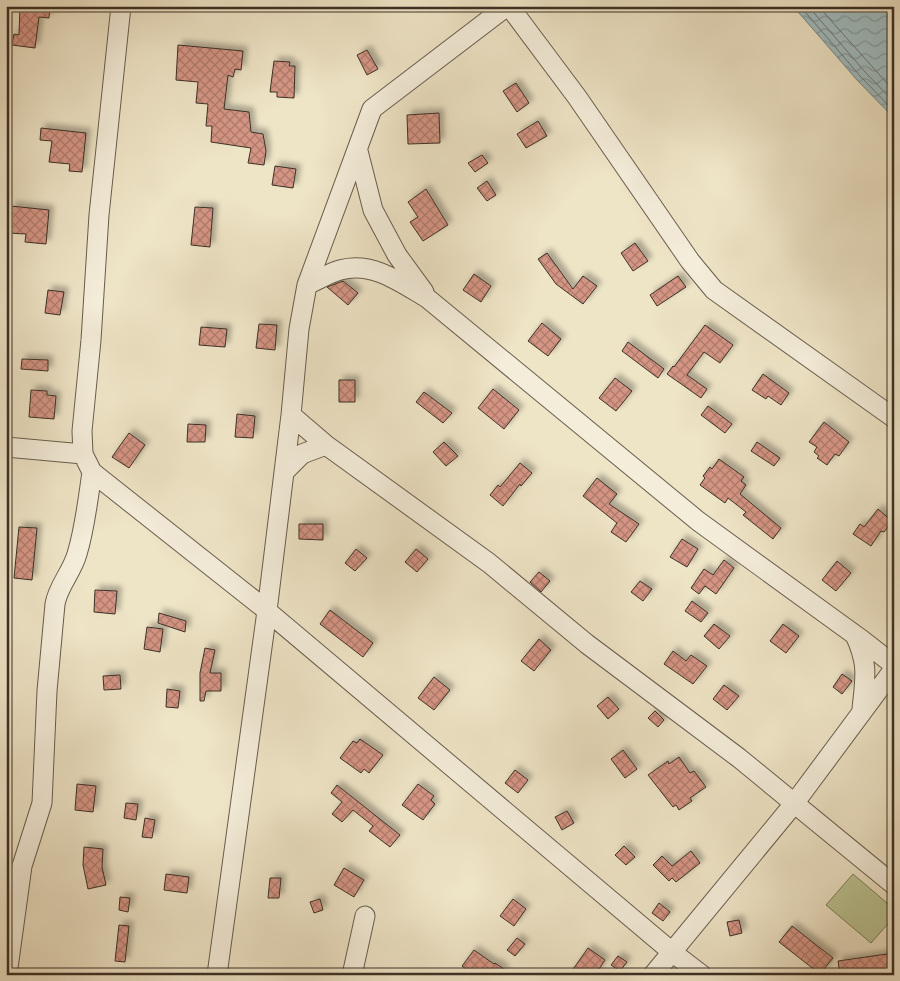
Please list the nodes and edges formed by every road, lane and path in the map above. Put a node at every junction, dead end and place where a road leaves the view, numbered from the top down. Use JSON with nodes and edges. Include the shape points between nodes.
{"nodes":[{"id":1,"x":121,"y":6,"type":"edge"},
{"id":2,"x":508,"y":6,"type":"edge"},
{"id":3,"x":358,"y":151,"type":"junction"},
{"id":4,"x":307,"y":285,"type":"junction"},
{"id":5,"x":427,"y":298,"type":"junction"},
{"id":6,"x":291,"y":415,"type":"junction"},
{"id":7,"x":894,"y":418,"type":"edge"},
{"id":8,"x":326,"y":445,"type":"junction"},
{"id":9,"x":6,"y":447,"type":"edge"},
{"id":10,"x":82,"y":454,"type":"junction"},
{"id":11,"x":92,"y":472,"type":"junction"},
{"id":12,"x":284,"y":472,"type":"junction"},
{"id":13,"x":267,"y":611,"type":"junction"},
{"id":14,"x":855,"y":635,"type":"junction"},
{"id":15,"x":894,"y":665,"type":"edge"},
{"id":16,"x":894,"y":669,"type":"edge"},
{"id":17,"x":862,"y":710,"type":"junction"},
{"id":18,"x":794,"y":805,"type":"junction"},
{"id":19,"x":894,"y":884,"type":"edge"},
{"id":20,"x":365,"y":916,"type":"dead end"},
{"id":21,"x":672,"y":952,"type":"junction"},
{"id":22,"x":7,"y":975,"type":"edge"},
{"id":23,"x":217,"y":975,"type":"edge"},
{"id":24,"x":352,"y":975,"type":"edge"},
{"id":25,"x":653,"y":975,"type":"edge"},
{"id":26,"x":702,"y":975,"type":"edge"}],
"edges":[{"from":1,"to":10,"type":"street","via":[[99,215]]},
{"from":2,"to":3,"type":"street","via":[[372,109]]},
{"from":2,"to":7,"type":"street","via":[[714,290]]},
{"from":3,"to":4,"type":"street"},
{"from":3,"to":5,"type":"street","via":[[373,210],[397,255]]},
{"from":4,"to":5,"type":"street","via":[[337,271],[360,267],[386,273]]},
{"from":4,"to":6,"type":"street","via":[[299,329]]},
{"from":5,"to":14,"type":"street","via":[[698,521]]},
{"from":6,"to":8,"type":"street"},
{"from":6,"to":12,"type":"street"},
{"from":8,"to":12,"type":"street","via":[[302,454]]},
{"from":8,"to":18,"type":"street","via":[[489,563]]},
{"from":9,"to":10,"type":"street"},
{"from":10,"to":11,"type":"street"},
{"from":11,"to":13,"type":"street"},
{"from":11,"to":22,"type":"street","via":[[77,555],[55,604],[42,803],[22,866]]},
{"from":12,"to":13,"type":"street"},
{"from":13,"to":21,"type":"street"},
{"from":13,"to":23,"type":"street"},
{"from":14,"to":15,"type":"street"},
{"from":14,"to":17,"type":"street","via":[[865,664]]},
{"from":16,"to":17,"type":"street"},
{"from":17,"to":18,"type":"street"},
{"from":18,"to":19,"type":"street"},
{"from":18,"to":21,"type":"street"},
{"from":20,"to":24,"type":"street"},
{"from":21,"to":25,"type":"street"},
{"from":21,"to":26,"type":"street"}]}
